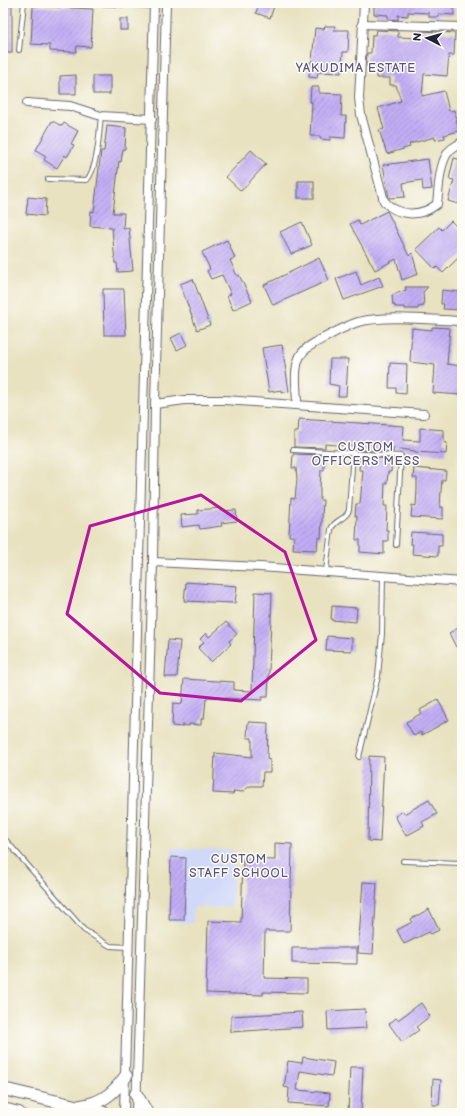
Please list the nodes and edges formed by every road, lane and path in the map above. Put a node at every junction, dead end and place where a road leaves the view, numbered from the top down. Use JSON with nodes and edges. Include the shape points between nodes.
{"nodes":[{"id":1,"x":24,"y":3,"type":"edge"},
{"id":2,"x":95,"y":3,"type":"edge"},
{"id":3,"x":166,"y":3,"type":"edge"},
{"id":4,"x":364,"y":3,"type":"edge"},
{"id":5,"x":154,"y":4,"type":"edge"},
{"id":6,"x":362,"y":24,"type":"junction"},
{"id":7,"x":462,"y":27,"type":"edge"},
{"id":8,"x":19,"y":50,"type":"dead end"},
{"id":9,"x":27,"y":103,"type":"dead end"},
{"id":10,"x":101,"y":116,"type":"junction"},
{"id":11,"x":152,"y":119,"type":"junction"},
{"id":12,"x":462,"y":142,"type":"edge"},
{"id":13,"x":48,"y":179,"type":"dead end"},
{"id":14,"x":149,"y":199,"type":"junction"},
{"id":15,"x":161,"y":199,"type":"junction"},
{"id":16,"x":462,"y":321,"type":"edge"},
{"id":17,"x":155,"y":404,"type":"junction"},
{"id":18,"x":297,"y":405,"type":"junction"},
{"id":19,"x":424,"y":414,"type":"dead end"},
{"id":20,"x":293,"y":450,"type":"dead end"},
{"id":21,"x":353,"y":452,"type":"junction"},
{"id":22,"x":396,"y":545,"type":"dead end"},
{"id":23,"x":153,"y":562,"type":"junction"},
{"id":24,"x":326,"y":571,"type":"junction"},
{"id":25,"x":383,"y":575,"type":"junction"},
{"id":26,"x":462,"y":582,"type":"edge"},
{"id":27,"x":359,"y":757,"type":"dead end"},
{"id":28,"x":3,"y":837,"type":"edge"},
{"id":29,"x":404,"y":861,"type":"dead end"},
{"id":30,"x":462,"y":863,"type":"edge"},
{"id":31,"x":128,"y":947,"type":"junction"},
{"id":32,"x":126,"y":1076,"type":"junction"},
{"id":33,"x":3,"y":1089,"type":"edge"},
{"id":34,"x":136,"y":1094,"type":"junction"},
{"id":35,"x":77,"y":1107,"type":"junction"},
{"id":36,"x":3,"y":1109,"type":"edge"},
{"id":37,"x":19,"y":1113,"type":"edge"},
{"id":38,"x":105,"y":1113,"type":"edge"},
{"id":39,"x":124,"y":1113,"type":"edge"},
{"id":40,"x":136,"y":1113,"type":"edge"},
{"id":41,"x":147,"y":1113,"type":"edge"}],
"edges":[{"from":1,"to":8,"type":"lane"},
{"from":2,"to":5,"type":"lane"},
{"from":3,"to":15,"type":"street"},
{"from":4,"to":6,"type":"street"},
{"from":5,"to":11,"type":"street"},
{"from":6,"to":7,"type":"street"},
{"from":6,"to":12,"type":"street","via":[[359,98],[361,115],[384,201],[393,208],[416,215],[431,209],[437,204],[447,154]]},
{"from":9,"to":10,"type":"street","via":[[70,106]]},
{"from":10,"to":11,"type":"street"},
{"from":10,"to":13,"type":"lane","via":[[99,143],[91,176],[80,182]]},
{"from":11,"to":14,"type":"street"},
{"from":14,"to":15,"type":"street"},
{"from":14,"to":31,"type":"street"},
{"from":15,"to":17,"type":"street"},
{"from":16,"to":18,"type":"street","via":[[358,322],[314,343],[300,356],[297,366]]},
{"from":17,"to":18,"type":"street","via":[[185,400],[224,400]]},
{"from":17,"to":23,"type":"street"},
{"from":18,"to":19,"type":"street"},
{"from":20,"to":21,"type":"lane"},
{"from":21,"to":22,"type":"lane","via":[[401,456]]},
{"from":21,"to":24,"type":"lane","via":[[349,510],[346,516],[330,528]]},
{"from":23,"to":24,"type":"street"},
{"from":23,"to":34,"type":"street"},
{"from":24,"to":25,"type":"street"},
{"from":25,"to":26,"type":"street"},
{"from":25,"to":27,"type":"lane","via":[[378,676]]},
{"from":28,"to":31,"type":"lane","via":[[84,930],[110,946]]},
{"from":29,"to":30,"type":"lane"},
{"from":31,"to":32,"type":"street"},
{"from":32,"to":35,"type":"street","via":[[110,1095],[101,1101]]},
{"from":32,"to":39,"type":"street"},
{"from":33,"to":35,"type":"street"},
{"from":34,"to":40,"type":"street"},
{"from":34,"to":41,"type":"street"},
{"from":35,"to":38,"type":"street"},
{"from":36,"to":37,"type":"street"}]}
